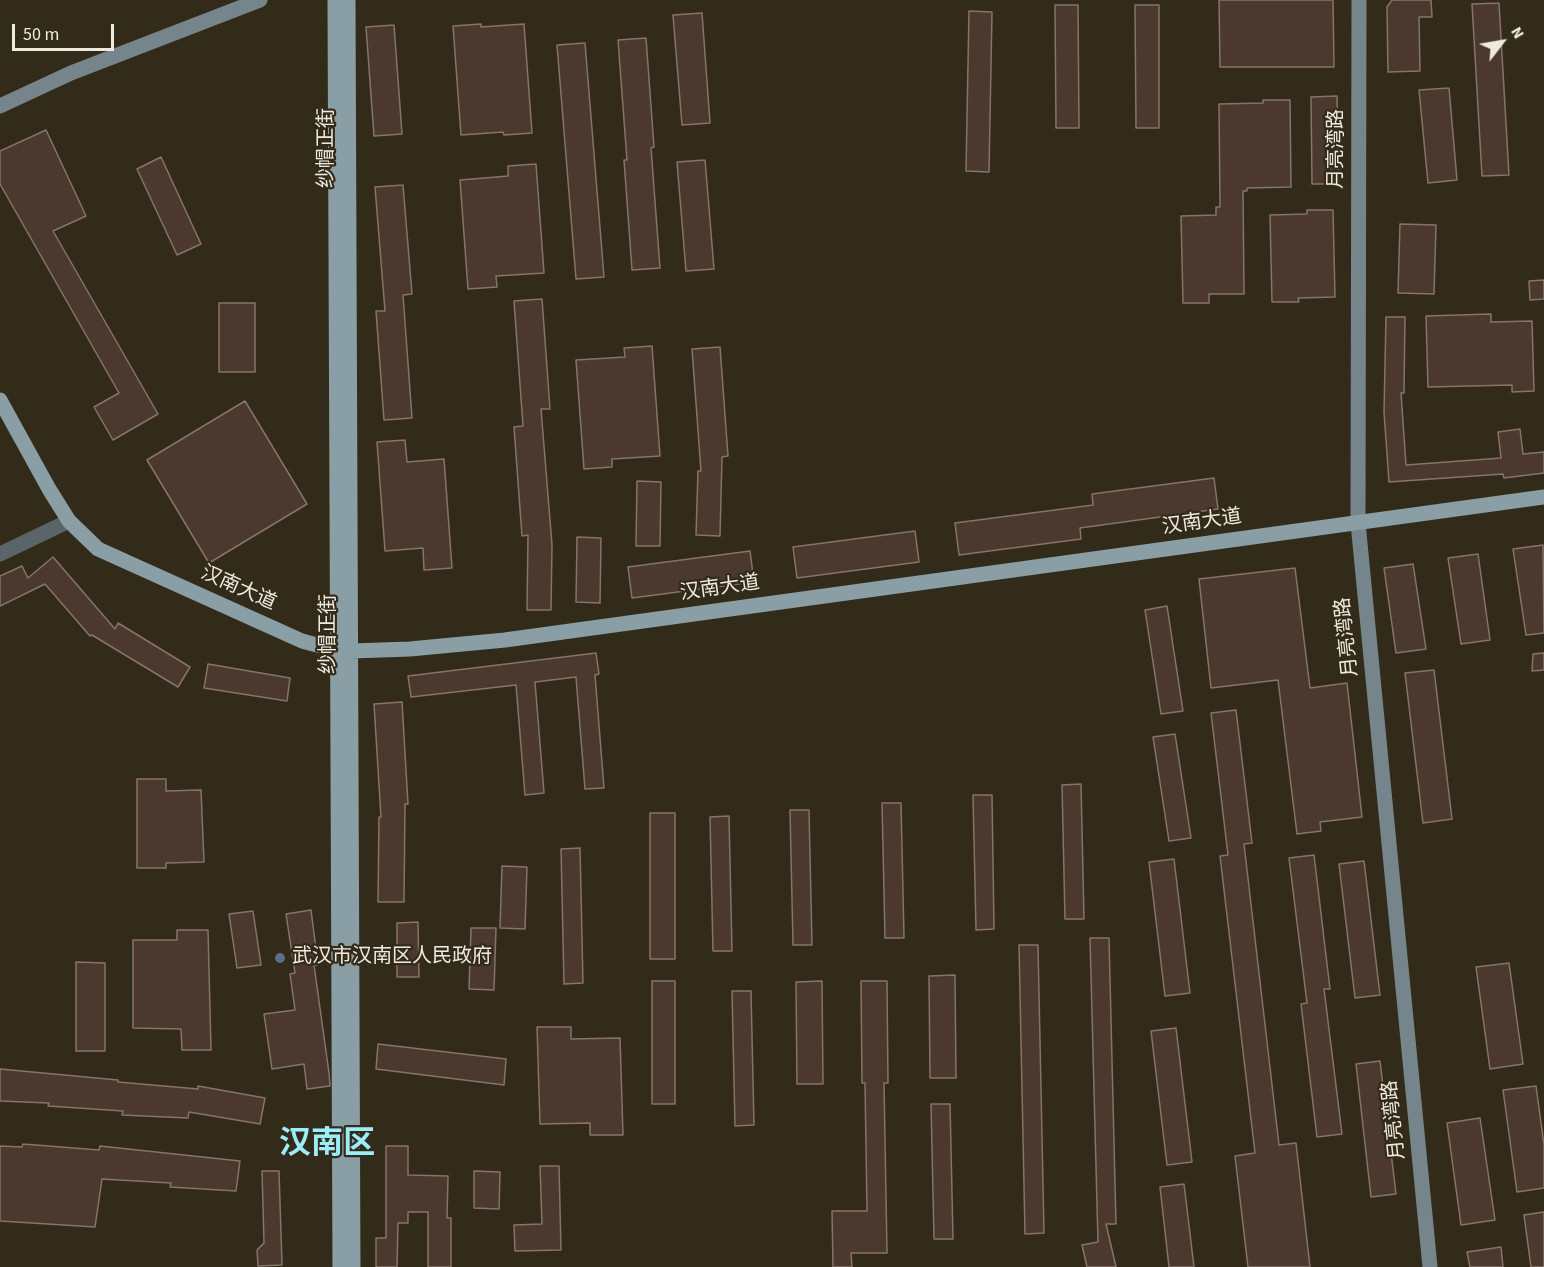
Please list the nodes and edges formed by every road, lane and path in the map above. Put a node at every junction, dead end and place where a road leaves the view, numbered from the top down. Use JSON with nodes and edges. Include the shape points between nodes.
{"nodes":[{"id":1,"x":260,"y":0,"type":"edge"},
{"id":2,"x":335,"y":0,"type":"edge"},
{"id":3,"x":348,"y":0,"type":"edge"},
{"id":4,"x":1359,"y":0,"type":"edge"},
{"id":5,"x":0,"y":106,"type":"edge"},
{"id":6,"x":0,"y":400,"type":"edge"},
{"id":7,"x":1544,"y":497,"type":"edge"},
{"id":8,"x":69,"y":521,"type":"junction"},
{"id":9,"x":1358,"y":523,"type":"junction"},
{"id":10,"x":0,"y":554,"type":"edge"},
{"id":11,"x":344,"y":650,"type":"junction"},
{"id":12,"x":340,"y":1267,"type":"edge"},
{"id":13,"x":353,"y":1267,"type":"edge"},
{"id":14,"x":1430,"y":1267,"type":"edge"}],
"edges":[{"from":1,"to":5,"type":"street","via":[[71,73]]},
{"from":2,"to":11,"type":"main road","name":"纱帽正街"},
{"from":3,"to":11,"type":"main road","name":"纱帽正街"},
{"from":4,"to":9,"type":"street","name":"月亮湾路"},
{"from":6,"to":8,"type":"main road","name":"汉南大道"},
{"from":7,"to":9,"type":"main road","name":"汉南大道"},
{"from":8,"to":10,"type":"street"},
{"from":8,"to":11,"type":"main road","name":"汉南大道","via":[[98,549],[118,559],[302,640]]},
{"from":9,"to":11,"type":"main road","name":"汉南大道","via":[[517,638],[410,650]]},
{"from":9,"to":14,"type":"street","name":"月亮湾路"},
{"from":11,"to":12,"type":"main road","name":"纱帽正街"},
{"from":11,"to":13,"type":"main road","name":"纱帽正街"}]}
